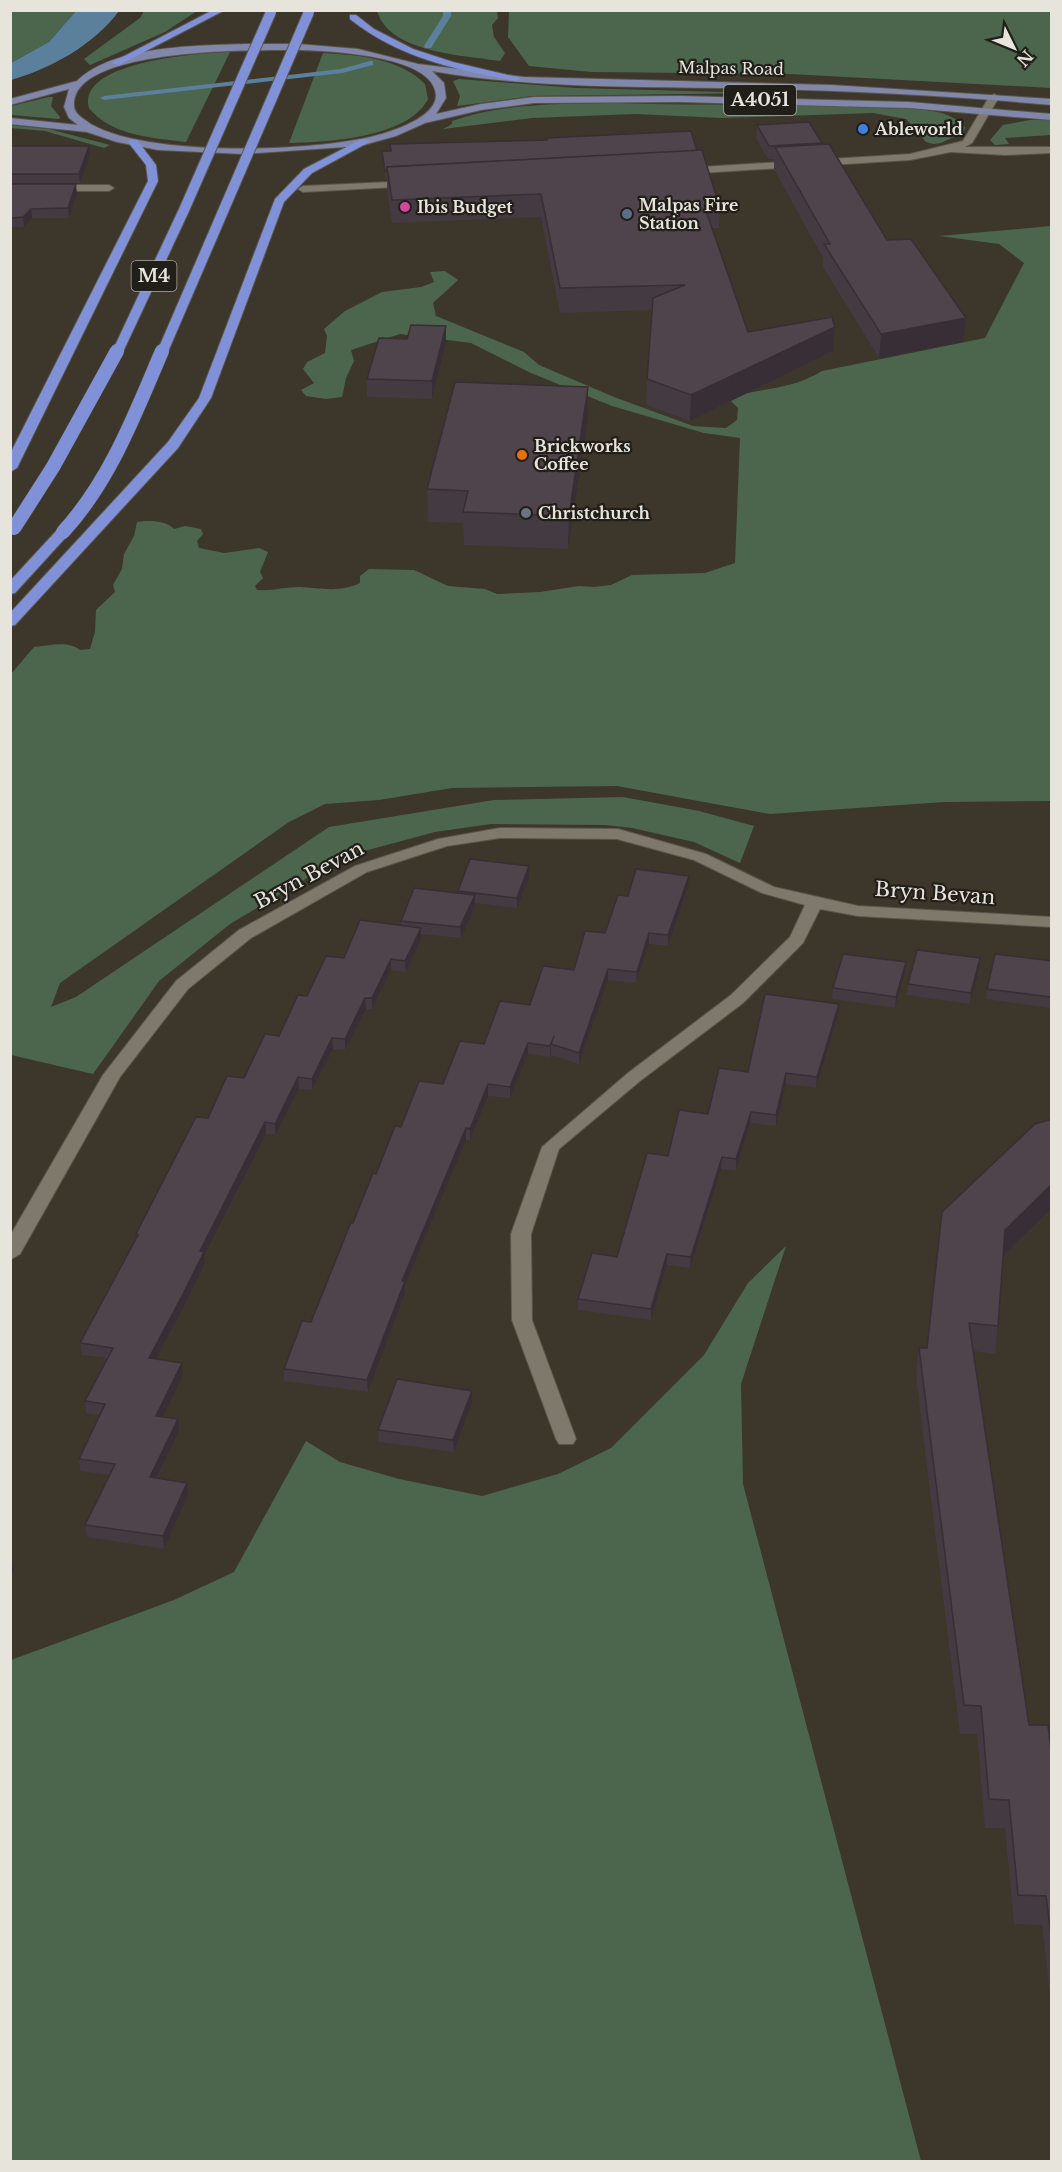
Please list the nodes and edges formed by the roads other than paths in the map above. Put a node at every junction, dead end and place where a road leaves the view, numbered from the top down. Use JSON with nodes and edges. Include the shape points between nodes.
{"nodes":[{"id":1,"x":221,"y":10,"type":"edge"},
{"id":2,"x":272,"y":10,"type":"edge"},
{"id":3,"x":310,"y":10,"type":"edge"},
{"id":4,"x":354,"y":14,"type":"edge"},
{"id":5,"x":351,"y":29,"type":"dead end"},
{"id":6,"x":366,"y":43,"type":"dead end"},
{"id":7,"x":392,"y":58,"type":"junction"},
{"id":8,"x":116,"y":63,"type":"junction"},
{"id":9,"x":411,"y":64,"type":"junction"},
{"id":10,"x":516,"y":78,"type":"junction"},
{"id":11,"x":77,"y":84,"type":"junction"},
{"id":12,"x":994,"y":97,"type":"junction"},
{"id":13,"x":10,"y":102,"type":"edge"},
{"id":14,"x":1052,"y":102,"type":"edge"},
{"id":15,"x":986,"y":112,"type":"junction"},
{"id":16,"x":1052,"y":117,"type":"edge"},
{"id":17,"x":10,"y":121,"type":"edge"},
{"id":18,"x":422,"y":121,"type":"junction"},
{"id":19,"x":85,"y":129,"type":"junction"},
{"id":20,"x":366,"y":141,"type":"junction"},
{"id":21,"x":133,"y":142,"type":"junction"},
{"id":22,"x":947,"y":150,"type":"junction"},
{"id":23,"x":1052,"y":150,"type":"edge"},
{"id":24,"x":669,"y":171,"type":"edge"},
{"id":25,"x":421,"y":183,"type":"edge"},
{"id":26,"x":10,"y":188,"type":"edge"},
{"id":27,"x":110,"y":188,"type":"dead end"},
{"id":28,"x":303,"y":189,"type":"dead end"},
{"id":29,"x":10,"y":468,"type":"edge"},
{"id":30,"x":12,"y":530,"type":"edge"},
{"id":31,"x":10,"y":590,"type":"edge"},
{"id":32,"x":10,"y":622,"type":"edge"},
{"id":33,"x":815,"y":903,"type":"junction"},
{"id":34,"x":1052,"y":922,"type":"edge"},
{"id":35,"x":10,"y":1254,"type":"edge"},
{"id":36,"x":566,"y":1439,"type":"dead end"}],
"edges":[{"from":1,"to":8,"type":"highway"},
{"from":2,"to":30,"type":"highway","number":"M4","bridge":true,"via":[[135,318],[49,476]]},
{"from":3,"to":31,"type":"highway","number":"M4","bridge":true,"via":[[121,447],[76,518]]},
{"from":4,"to":5,"type":"highway"},
{"from":4,"to":10,"type":"highway","via":[[376,36],[418,56]]},
{"from":6,"to":7,"type":"highway"},
{"from":7,"to":8,"type":"main road","via":[[327,48],[236,48],[183,50]]},
{"from":7,"to":9,"type":"main road"},
{"from":8,"to":11,"type":"main road"},
{"from":9,"to":10,"type":"main road","name":"Malpas Road","number":"A4051"},
{"from":9,"to":18,"type":"main road","via":[[434,78],[442,93],[441,100]]},
{"from":10,"to":12,"type":"main road","name":"Malpas Road","number":"A4051","via":[[887,89]]},
{"from":11,"to":13,"type":"main road"},
{"from":11,"to":19,"type":"main road","via":[[68,99],[69,108]]},
{"from":12,"to":14,"type":"main road","name":"Malpas Road","number":"A4051"},
{"from":12,"to":15,"type":"street"},
{"from":15,"to":16,"type":"main road","name":"Malpas Road","number":"A4051"},
{"from":15,"to":18,"type":"main road","name":"Malpas Road","number":"A4051","via":[[806,101],[574,99],[481,107]]},
{"from":15,"to":22,"type":"street","via":[[967,143]]},
{"from":17,"to":19,"type":"main road"},
{"from":18,"to":20,"type":"main road","name":"Malpas Road"},
{"from":19,"to":21,"type":"main road","name":"Malpas Road"},
{"from":20,"to":21,"type":"main road","name":"Malpas Road","via":[[313,148],[229,150]]},
{"from":20,"to":32,"type":"highway","via":[[319,164],[279,201],[205,398],[173,445]]},
{"from":21,"to":29,"type":"highway","number":"M4","via":[[151,165],[153,181]]},
{"from":22,"to":23,"type":"street"},
{"from":22,"to":24,"type":"street","via":[[910,157]]},
{"from":25,"to":28,"type":"street"},
{"from":26,"to":27,"type":"street"},
{"from":33,"to":34,"type":"street","name":"Bryn Bevan","via":[[858,911]]},
{"from":33,"to":35,"type":"street","name":"Bryn Bevan","via":[[768,890],[700,858],[618,834],[500,832],[444,842],[361,869],[245,934],[182,985],[112,1075]]},
{"from":33,"to":36,"type":"street","via":[[796,939],[737,999],[634,1077],[551,1147],[521,1234],[522,1320]]}]}
